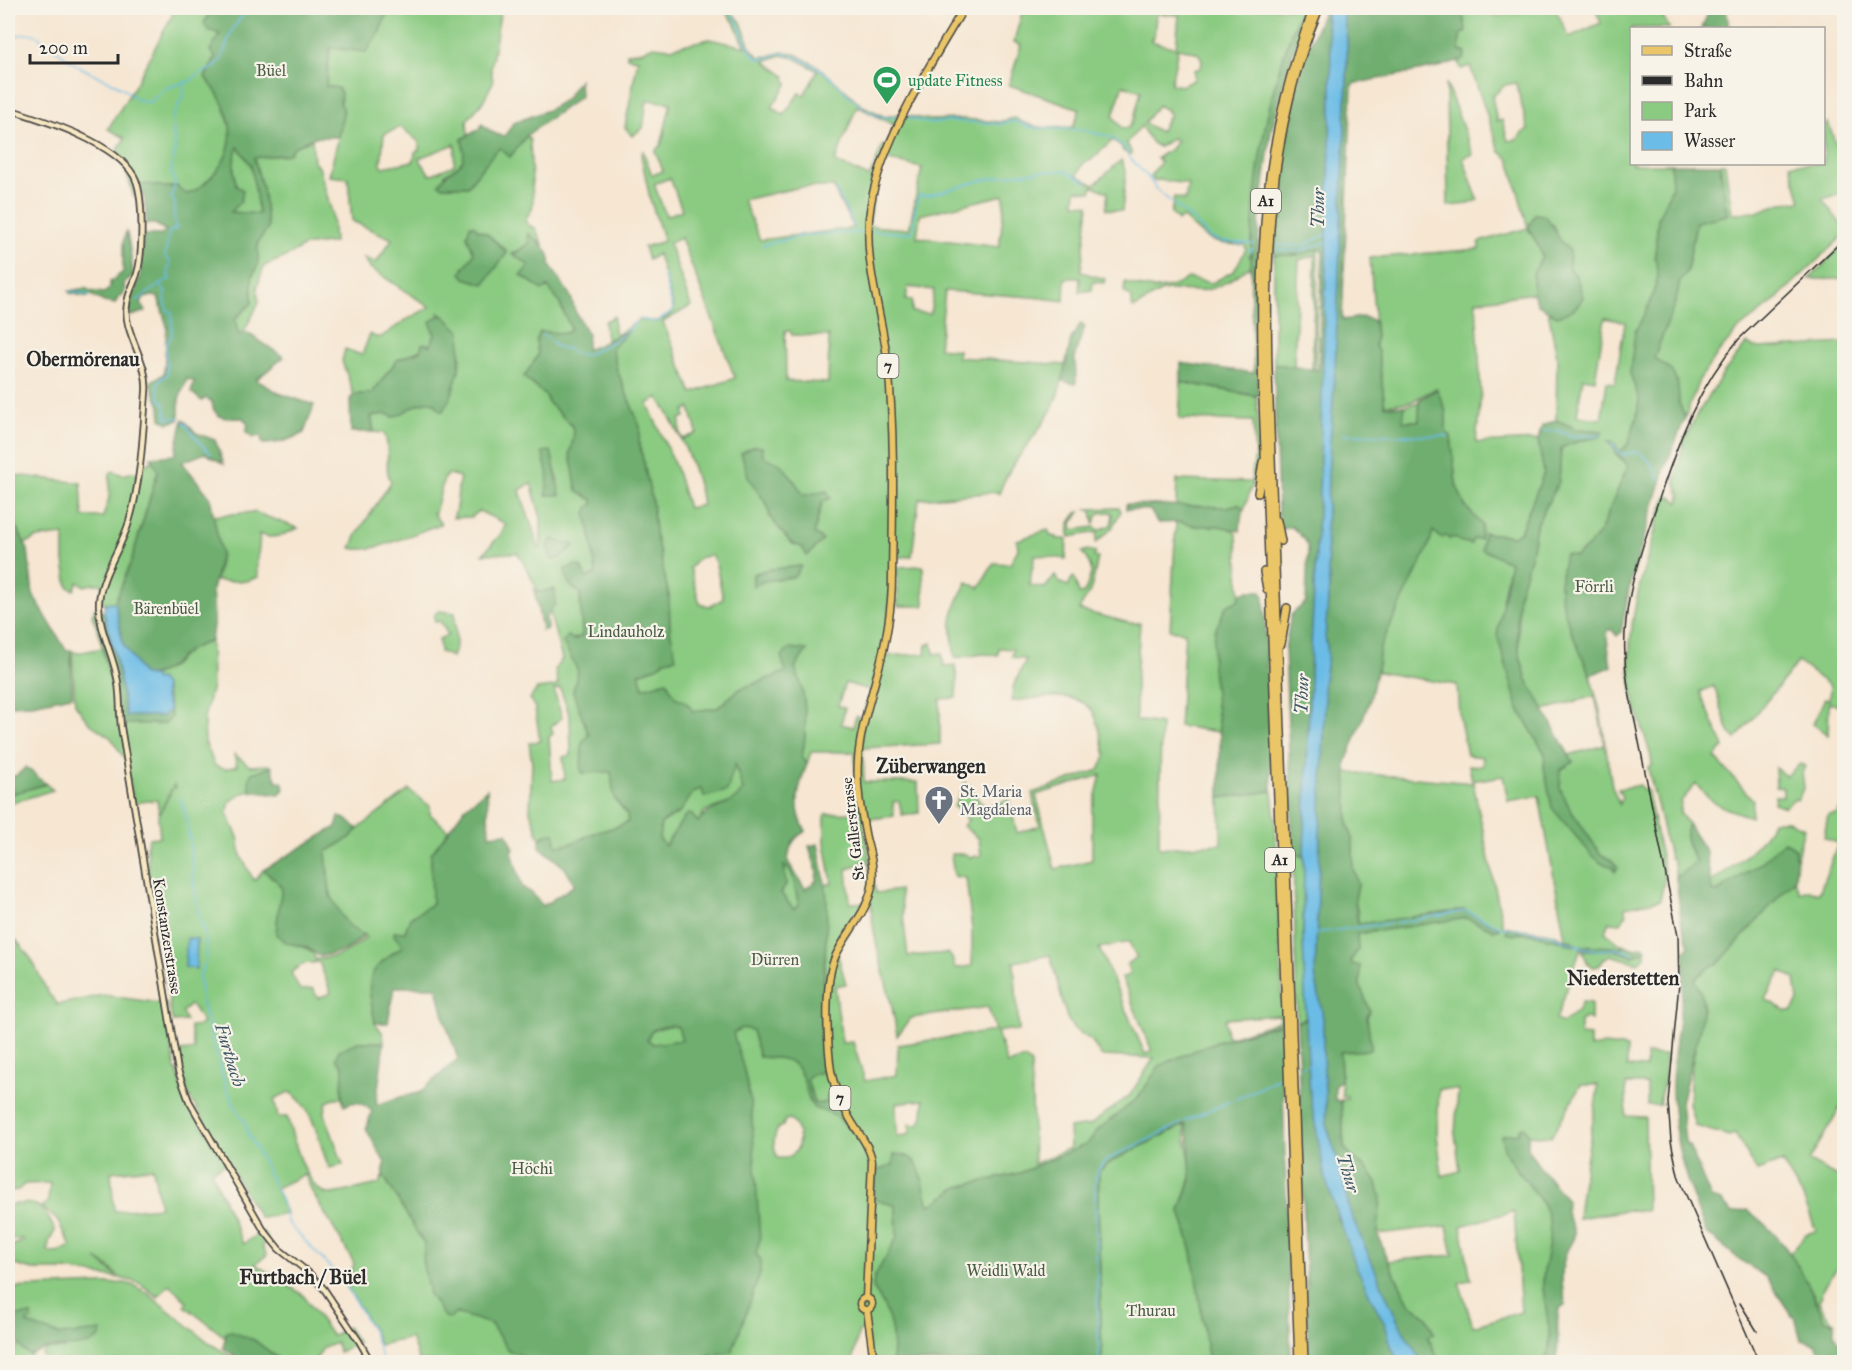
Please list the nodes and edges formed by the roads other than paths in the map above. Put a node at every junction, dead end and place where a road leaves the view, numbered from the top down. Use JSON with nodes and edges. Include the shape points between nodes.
{"nodes":[{"id":1,"x":964,"y":8,"type":"edge"},
{"id":2,"x":1315,"y":11,"type":"edge"},
{"id":3,"x":8,"y":109,"type":"edge"},
{"id":4,"x":1266,"y":400,"type":"junction"},
{"id":5,"x":1264,"y":429,"type":"junction"},
{"id":6,"x":1272,"y":482,"type":"junction"},
{"id":7,"x":1258,"y":493,"type":"dead end"},
{"id":8,"x":1281,"y":542,"type":"dead end"},
{"id":9,"x":1264,"y":572,"type":"dead end"},
{"id":10,"x":1287,"y":608,"type":"dead end"},
{"id":11,"x":1272,"y":633,"type":"junction"},
{"id":12,"x":1279,"y":682,"type":"junction"},
{"id":13,"x":1291,"y":1072,"type":"junction"},
{"id":14,"x":371,"y":1362,"type":"edge"},
{"id":15,"x":873,"y":1362,"type":"edge"},
{"id":16,"x":1299,"y":1362,"type":"edge"},
{"id":17,"x":1304,"y":1362,"type":"edge"}],
"edges":[{"from":1,"to":15,"type":"main road","name":"St. Gallerstrasse","number":"7","via":[[904,116],[875,186],[868,231],[889,386],[892,595],[888,632],[862,727],[858,761],[858,791],[872,865],[872,886],[834,959],[828,992],[831,1073],[872,1161],[866,1298],[860,1305],[867,1310]]},
{"from":2,"to":4,"type":"highway","number":"A1","via":[[1283,100],[1269,177],[1262,264]]},
{"from":3,"to":14,"type":"main road","name":"Konstanzerstrasse","via":[[76,134],[122,161],[137,181],[141,201],[139,264],[126,312],[147,383],[135,497],[130,521],[103,584],[100,611],[118,683],[126,761],[179,1076],[189,1101],[263,1229],[279,1249],[321,1285]]},
{"from":4,"to":5,"type":"highway","number":"A1"},
{"from":4,"to":6,"type":"highway","number":"A1"},
{"from":5,"to":7,"type":"highway","number":"A1"},
{"from":5,"to":11,"type":"highway","number":"A1"},
{"from":6,"to":8,"type":"highway","number":"A1"},
{"from":6,"to":12,"type":"highway","number":"A1"},
{"from":9,"to":11,"type":"highway","number":"A1"},
{"from":10,"to":12,"type":"highway","number":"A1"},
{"from":11,"to":13,"type":"highway","number":"A1"},
{"from":12,"to":13,"type":"highway","number":"A1"},
{"from":13,"to":16,"type":"highway","number":"A1"},
{"from":13,"to":17,"type":"highway","number":"A1"}]}
